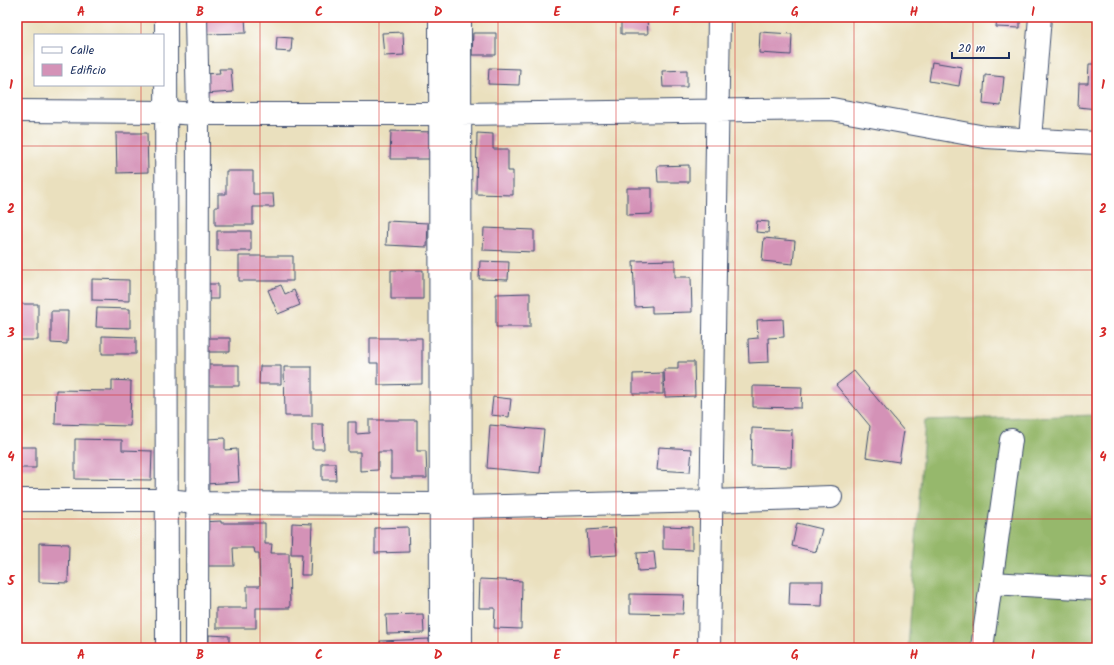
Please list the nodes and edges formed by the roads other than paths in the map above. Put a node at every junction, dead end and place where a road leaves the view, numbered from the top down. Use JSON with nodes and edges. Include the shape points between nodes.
{"nodes":[{"id":1,"x":166,"y":17,"type":"edge"},
{"id":2,"x":196,"y":17,"type":"edge"},
{"id":3,"x":440,"y":17,"type":"edge"},
{"id":4,"x":460,"y":17,"type":"edge"},
{"id":5,"x":719,"y":17,"type":"edge"},
{"id":6,"x":1040,"y":17,"type":"edge"},
{"id":7,"x":718,"y":110,"type":"junction"},
{"id":8,"x":17,"y":111,"type":"edge"},
{"id":9,"x":166,"y":112,"type":"junction"},
{"id":10,"x":450,"y":113,"type":"junction"},
{"id":11,"x":198,"y":114,"type":"junction"},
{"id":12,"x":1030,"y":139,"type":"junction"},
{"id":13,"x":1097,"y":143,"type":"edge"},
{"id":14,"x":1011,"y":440,"type":"dead end"},
{"id":15,"x":831,"y":497,"type":"dead end"},
{"id":16,"x":17,"y":500,"type":"edge"},
{"id":17,"x":167,"y":500,"type":"junction"},
{"id":18,"x":712,"y":501,"type":"junction"},
{"id":19,"x":197,"y":503,"type":"junction"},
{"id":20,"x":451,"y":505,"type":"junction"},
{"id":21,"x":991,"y":583,"type":"junction"},
{"id":22,"x":1097,"y":589,"type":"edge"},
{"id":23,"x":167,"y":648,"type":"edge"},
{"id":24,"x":197,"y":648,"type":"edge"},
{"id":25,"x":441,"y":648,"type":"edge"},
{"id":26,"x":461,"y":648,"type":"edge"},
{"id":27,"x":709,"y":648,"type":"edge"},
{"id":28,"x":982,"y":648,"type":"edge"}],
"edges":[{"from":1,"to":9,"type":"street"},
{"from":2,"to":11,"type":"street"},
{"from":3,"to":10,"type":"street"},
{"from":4,"to":10,"type":"street"},
{"from":5,"to":7,"type":"street"},
{"from":6,"to":12,"type":"street"},
{"from":7,"to":10,"type":"street"},
{"from":7,"to":12,"type":"street","via":[[832,109],[985,137]]},
{"from":7,"to":18,"type":"street"},
{"from":8,"to":9,"type":"street"},
{"from":9,"to":11,"type":"street"},
{"from":9,"to":17,"type":"street"},
{"from":10,"to":11,"type":"street"},
{"from":10,"to":20,"type":"street"},
{"from":11,"to":19,"type":"street"},
{"from":12,"to":13,"type":"street"},
{"from":14,"to":21,"type":"street"},
{"from":15,"to":18,"type":"street"},
{"from":16,"to":17,"type":"street"},
{"from":17,"to":19,"type":"street"},
{"from":17,"to":23,"type":"street"},
{"from":18,"to":20,"type":"street"},
{"from":18,"to":27,"type":"street"},
{"from":19,"to":20,"type":"street"},
{"from":19,"to":24,"type":"street"},
{"from":20,"to":25,"type":"street"},
{"from":20,"to":26,"type":"street"},
{"from":21,"to":22,"type":"street"},
{"from":21,"to":28,"type":"street"}]}
